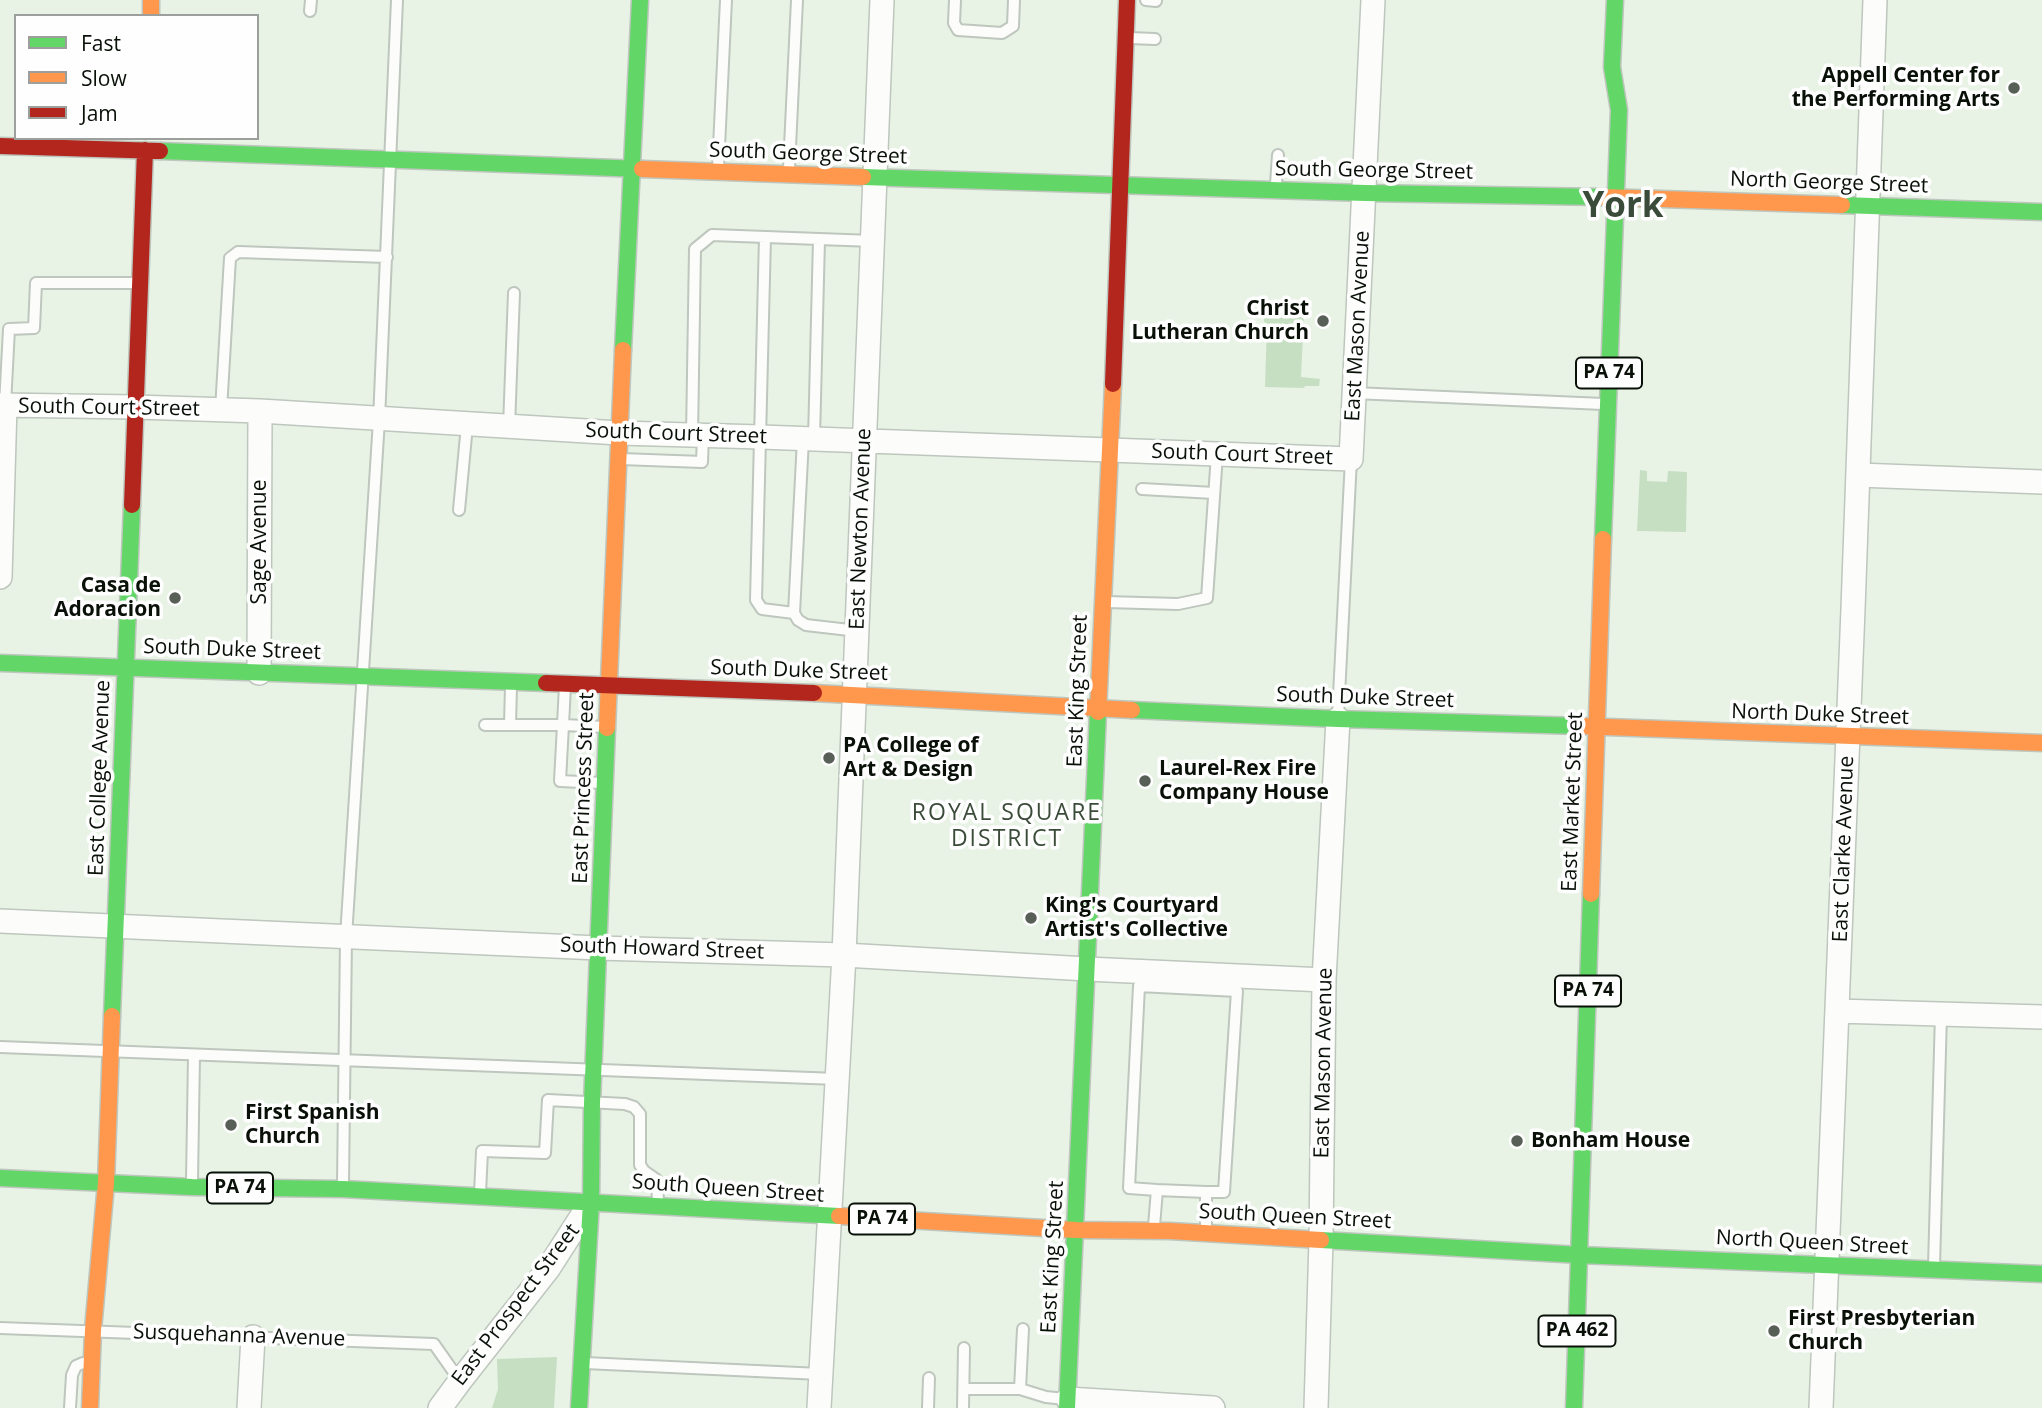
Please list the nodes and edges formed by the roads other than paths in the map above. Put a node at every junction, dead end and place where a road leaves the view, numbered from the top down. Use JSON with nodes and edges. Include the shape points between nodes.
{"nodes":[{"id":1,"x":142,"y":0,"type":"edge"},
{"id":2,"x":151,"y":0,"type":"edge"},
{"id":3,"x":397,"y":0,"type":"edge"},
{"id":4,"x":640,"y":0,"type":"edge"},
{"id":5,"x":726,"y":0,"type":"edge"},
{"id":6,"x":797,"y":0,"type":"edge"},
{"id":7,"x":882,"y":0,"type":"edge"},
{"id":8,"x":955,"y":0,"type":"edge"},
{"id":9,"x":1014,"y":0,"type":"edge"},
{"id":10,"x":1127,"y":0,"type":"edge"},
{"id":11,"x":1146,"y":0,"type":"edge"},
{"id":12,"x":1373,"y":0,"type":"edge"},
{"id":13,"x":1615,"y":0,"type":"edge"},
{"id":14,"x":1875,"y":0,"type":"edge"},
{"id":15,"x":1156,"y":1,"type":"edge"},
{"id":16,"x":1126,"y":37,"type":"junction"},
{"id":17,"x":1154,"y":38,"type":"dead end"},
{"id":18,"x":146,"y":144,"type":"edge"},
{"id":19,"x":0,"y":146,"type":"edge"},
{"id":20,"x":1278,"y":155,"type":"dead end"},
{"id":21,"x":391,"y":159,"type":"junction"},
{"id":22,"x":633,"y":169,"type":"junction"},
{"id":23,"x":718,"y":172,"type":"junction"},
{"id":24,"x":789,"y":174,"type":"junction"},
{"id":25,"x":876,"y":177,"type":"junction"},
{"id":26,"x":1120,"y":186,"type":"junction"},
{"id":27,"x":1276,"y":190,"type":"junction"},
{"id":28,"x":1365,"y":193,"type":"junction"},
{"id":29,"x":1615,"y":197,"type":"junction"},
{"id":30,"x":1869,"y":205,"type":"junction"},
{"id":31,"x":2042,"y":212,"type":"edge"},
{"id":32,"x":765,"y":237,"type":"junction"},
{"id":33,"x":819,"y":239,"type":"junction"},
{"id":34,"x":873,"y":241,"type":"junction"},
{"id":35,"x":387,"y":257,"type":"junction"},
{"id":36,"x":140,"y":283,"type":"junction"},
{"id":37,"x":514,"y":293,"type":"dead end"},
{"id":38,"x":1354,"y":393,"type":"junction"},
{"id":39,"x":1607,"y":404,"type":"junction"},
{"id":40,"x":2,"y":405,"type":"edge"},
{"id":41,"x":136,"y":407,"type":"junction"},
{"id":42,"x":221,"y":410,"type":"junction"},
{"id":43,"x":260,"y":411,"type":"junction"},
{"id":44,"x":379,"y":420,"type":"junction"},
{"id":45,"x":467,"y":425,"type":"junction"},
{"id":46,"x":509,"y":427,"type":"junction"},
{"id":47,"x":619,"y":433,"type":"junction"},
{"id":48,"x":698,"y":436,"type":"junction"},
{"id":49,"x":761,"y":437,"type":"junction"},
{"id":50,"x":809,"y":440,"type":"junction"},
{"id":51,"x":865,"y":441,"type":"junction"},
{"id":52,"x":1110,"y":451,"type":"junction"},
{"id":53,"x":1217,"y":454,"type":"junction"},
{"id":54,"x":619,"y":459,"type":"junction"},
{"id":55,"x":1351,"y":459,"type":"junction"},
{"id":56,"x":1857,"y":475,"type":"junction"},
{"id":57,"x":2042,"y":482,"type":"edge"},
{"id":58,"x":1142,"y":489,"type":"dead end"},
{"id":59,"x":1214,"y":493,"type":"junction"},
{"id":60,"x":459,"y":510,"type":"dead end"},
{"id":61,"x":0,"y":577,"type":"edge"},
{"id":62,"x":1103,"y":602,"type":"junction"},
{"id":63,"x":794,"y":613,"type":"junction"},
{"id":64,"x":858,"y":631,"type":"junction"},
{"id":65,"x":0,"y":663,"type":"edge"},
{"id":66,"x":126,"y":668,"type":"junction"},
{"id":67,"x":259,"y":673,"type":"junction"},
{"id":68,"x":362,"y":676,"type":"junction"},
{"id":69,"x":511,"y":682,"type":"junction"},
{"id":70,"x":565,"y":684,"type":"junction"},
{"id":71,"x":609,"y":686,"type":"junction"},
{"id":72,"x":855,"y":694,"type":"junction"},
{"id":73,"x":1098,"y":709,"type":"junction"},
{"id":74,"x":1338,"y":719,"type":"junction"},
{"id":75,"x":485,"y":725,"type":"dead end"},
{"id":76,"x":510,"y":725,"type":"junction"},
{"id":77,"x":563,"y":725,"type":"junction"},
{"id":78,"x":1596,"y":726,"type":"junction"},
{"id":79,"x":607,"y":727,"type":"junction"},
{"id":80,"x":1848,"y":737,"type":"junction"},
{"id":81,"x":2042,"y":743,"type":"edge"},
{"id":82,"x":605,"y":783,"type":"junction"},
{"id":83,"x":0,"y":921,"type":"edge"},
{"id":84,"x":116,"y":927,"type":"junction"},
{"id":85,"x":346,"y":937,"type":"junction"},
{"id":86,"x":598,"y":948,"type":"junction"},
{"id":87,"x":844,"y":954,"type":"junction"},
{"id":88,"x":1087,"y":969,"type":"junction"},
{"id":89,"x":1324,"y":979,"type":"junction"},
{"id":90,"x":1837,"y":1010,"type":"junction"},
{"id":91,"x":1941,"y":1014,"type":"junction"},
{"id":92,"x":2042,"y":1017,"type":"edge"},
{"id":93,"x":0,"y":1047,"type":"edge"},
{"id":94,"x":111,"y":1052,"type":"junction"},
{"id":95,"x":194,"y":1055,"type":"junction"},
{"id":96,"x":343,"y":1060,"type":"junction"},
{"id":97,"x":593,"y":1070,"type":"junction"},
{"id":98,"x":837,"y":1079,"type":"junction"},
{"id":99,"x":592,"y":1103,"type":"junction"},
{"id":100,"x":0,"y":1178,"type":"edge"},
{"id":101,"x":106,"y":1183,"type":"junction"},
{"id":102,"x":191,"y":1187,"type":"junction"},
{"id":103,"x":342,"y":1189,"type":"junction"},
{"id":104,"x":1157,"y":1190,"type":"junction"},
{"id":105,"x":1206,"y":1192,"type":"junction"},
{"id":106,"x":480,"y":1196,"type":"junction"},
{"id":107,"x":591,"y":1202,"type":"junction"},
{"id":108,"x":658,"y":1205,"type":"junction"},
{"id":109,"x":830,"y":1216,"type":"junction"},
{"id":110,"x":1076,"y":1230,"type":"junction"},
{"id":111,"x":1154,"y":1231,"type":"junction"},
{"id":112,"x":1206,"y":1233,"type":"junction"},
{"id":113,"x":1321,"y":1240,"type":"junction"},
{"id":114,"x":1580,"y":1255,"type":"junction"},
{"id":115,"x":1828,"y":1264,"type":"junction"},
{"id":116,"x":1934,"y":1270,"type":"junction"},
{"id":117,"x":2042,"y":1274,"type":"edge"},
{"id":118,"x":0,"y":1328,"type":"edge"},
{"id":119,"x":1023,"y":1329,"type":"dead end"},
{"id":120,"x":93,"y":1331,"type":"junction"},
{"id":121,"x":253,"y":1337,"type":"junction"},
{"id":122,"x":964,"y":1348,"type":"dead end"},
{"id":123,"x":92,"y":1359,"type":"junction"},
{"id":124,"x":581,"y":1363,"type":"junction"},
{"id":125,"x":820,"y":1374,"type":"junction"},
{"id":126,"x":929,"y":1378,"type":"dead end"},
{"id":127,"x":460,"y":1381,"type":"junction"},
{"id":128,"x":964,"y":1389,"type":"junction"},
{"id":129,"x":1020,"y":1389,"type":"junction"},
{"id":130,"x":1067,"y":1404,"type":"edge"},
{"id":131,"x":69,"y":1408,"type":"edge"},
{"id":132,"x":90,"y":1408,"type":"edge"},
{"id":133,"x":249,"y":1408,"type":"edge"},
{"id":134,"x":440,"y":1408,"type":"edge"},
{"id":135,"x":579,"y":1408,"type":"edge"},
{"id":136,"x":819,"y":1408,"type":"edge"},
{"id":137,"x":928,"y":1408,"type":"edge"},
{"id":138,"x":963,"y":1408,"type":"edge"},
{"id":139,"x":1213,"y":1408,"type":"edge"},
{"id":140,"x":1316,"y":1408,"type":"edge"},
{"id":141,"x":1574,"y":1408,"type":"edge"},
{"id":142,"x":1821,"y":1408,"type":"edge"}],
"edges":[{"from":1,"to":2,"type":"lane"},
{"from":3,"to":21,"type":"lane"},
{"from":4,"to":22,"type":"main road","name":"East Princess Street"},
{"from":5,"to":23,"type":"lane"},
{"from":6,"to":24,"type":"lane"},
{"from":7,"to":25,"type":"street","name":"East Newton Avenue"},
{"from":8,"to":9,"type":"lane","via":[[958,30],[1002,33],[1013,26]]},
{"from":10,"to":16,"type":"main road","name":"East King Street"},
{"from":11,"to":15,"type":"lane"},
{"from":12,"to":28,"type":"street","name":"East Mason Avenue"},
{"from":13,"to":29,"type":"main road","number":"PA 74","via":[[1612,67],[1619,110]]},
{"from":14,"to":30,"type":"street","name":"East Clarke Avenue"},
{"from":16,"to":17,"type":"lane"},
{"from":16,"to":26,"type":"main road","name":"East King Street"},
{"from":18,"to":19,"type":"main road","name":"South George Street"},
{"from":18,"to":21,"type":"main road","name":"South George Street"},
{"from":18,"to":36,"type":"main road","name":"East College Avenue"},
{"from":20,"to":27,"type":"lane"},
{"from":21,"to":22,"type":"main road","name":"South George Street"},
{"from":21,"to":35,"type":"lane"},
{"from":22,"to":23,"type":"main road","name":"South George Street"},
{"from":22,"to":47,"type":"main road","name":"East Princess Street"},
{"from":23,"to":24,"type":"main road","name":"South George Street"},
{"from":24,"to":25,"type":"main road","name":"South George Street"},
{"from":25,"to":26,"type":"main road","name":"South George Street"},
{"from":25,"to":34,"type":"street","name":"East Newton Avenue"},
{"from":26,"to":27,"type":"main road","name":"South George Street"},
{"from":26,"to":52,"type":"main road","name":"East King Street"},
{"from":27,"to":28,"type":"main road","name":"South George Street"},
{"from":28,"to":29,"type":"main road","name":"South George Street"},
{"from":28,"to":38,"type":"street","name":"East Mason Avenue"},
{"from":29,"to":30,"type":"main road","name":"North George Street"},
{"from":29,"to":39,"type":"main road","name":"East Market Street","number":"PA 74"},
{"from":30,"to":31,"type":"main road","name":"North George Street"},
{"from":30,"to":56,"type":"street","name":"East Clarke Avenue"},
{"from":32,"to":33,"type":"lane"},
{"from":32,"to":48,"type":"lane","via":[[712,235],[695,249]]},
{"from":32,"to":49,"type":"lane"},
{"from":33,"to":34,"type":"lane"},
{"from":33,"to":50,"type":"lane"},
{"from":34,"to":51,"type":"street","name":"East Newton Avenue"},
{"from":35,"to":42,"type":"lane","via":[[238,252],[230,258]]},
{"from":35,"to":44,"type":"lane"},
{"from":36,"to":40,"type":"lane","via":[[36,284],[34,328],[9,329]]},
{"from":36,"to":41,"type":"main road","name":"East College Avenue"},
{"from":37,"to":46,"type":"lane"},
{"from":38,"to":39,"type":"lane"},
{"from":38,"to":55,"type":"street","name":"East Mason Avenue"},
{"from":39,"to":78,"type":"main road","name":"East Market Street","number":"PA 74"},
{"from":40,"to":41,"type":"street","name":"South Court Street"},
{"from":40,"to":61,"type":"street"},
{"from":41,"to":42,"type":"street","name":"South Court Street"},
{"from":41,"to":66,"type":"main road","name":"East College Avenue"},
{"from":42,"to":43,"type":"street","name":"South Court Street"},
{"from":43,"to":44,"type":"street","name":"South Court Street"},
{"from":43,"to":67,"type":"street","name":"Sage Avenue"},
{"from":44,"to":45,"type":"street","name":"South Court Street"},
{"from":44,"to":68,"type":"lane"},
{"from":45,"to":46,"type":"street","name":"South Court Street"},
{"from":45,"to":60,"type":"lane"},
{"from":46,"to":47,"type":"street","name":"South Court Street"},
{"from":47,"to":48,"type":"street","name":"South Court Street"},
{"from":47,"to":54,"type":"main road","name":"East Princess Street"},
{"from":48,"to":49,"type":"street","name":"South Court Street"},
{"from":48,"to":54,"type":"lane","via":[[702,461]]},
{"from":49,"to":50,"type":"street","name":"South Court Street"},
{"from":49,"to":63,"type":"lane","via":[[756,600],[762,609]]},
{"from":50,"to":51,"type":"street","name":"South Court Street"},
{"from":50,"to":63,"type":"lane"},
{"from":51,"to":52,"type":"street","name":"South Court Street"},
{"from":51,"to":64,"type":"street","name":"East Newton Avenue"},
{"from":52,"to":53,"type":"street","name":"South Court Street"},
{"from":52,"to":62,"type":"main road","name":"East King Street"},
{"from":53,"to":55,"type":"street","name":"South Court Street"},
{"from":53,"to":59,"type":"lane"},
{"from":54,"to":71,"type":"main road","name":"East Princess Street"},
{"from":55,"to":74,"type":"lane"},
{"from":56,"to":57,"type":"street"},
{"from":56,"to":80,"type":"street","name":"East Clarke Avenue"},
{"from":58,"to":59,"type":"lane"},
{"from":59,"to":62,"type":"lane","via":[[1207,598],[1178,604]]},
{"from":62,"to":73,"type":"main road","name":"East King Street"},
{"from":63,"to":64,"type":"lane","via":[[806,625]]},
{"from":64,"to":72,"type":"street","name":"East Newton Avenue"},
{"from":65,"to":66,"type":"main road","name":"South Duke Street"},
{"from":66,"to":67,"type":"main road","name":"South Duke Street"},
{"from":66,"to":84,"type":"main road","name":"East College Avenue"},
{"from":67,"to":68,"type":"main road","name":"South Duke Street"},
{"from":68,"to":69,"type":"main road","name":"South Duke Street"},
{"from":68,"to":85,"type":"lane"},
{"from":69,"to":70,"type":"main road","name":"South Duke Street"},
{"from":69,"to":76,"type":"lane"},
{"from":70,"to":71,"type":"main road","name":"South Duke Street"},
{"from":70,"to":77,"type":"lane"},
{"from":71,"to":72,"type":"main road","name":"South Duke Street"},
{"from":71,"to":79,"type":"main road","name":"East Princess Street"},
{"from":72,"to":73,"type":"main road","name":"South Duke Street"},
{"from":72,"to":87,"type":"street","name":"East Newton Avenue"},
{"from":73,"to":74,"type":"main road","name":"South Duke Street"},
{"from":73,"to":88,"type":"main road","name":"East King Street"},
{"from":74,"to":78,"type":"main road","name":"South Duke Street"},
{"from":74,"to":89,"type":"street","name":"East Mason Avenue"},
{"from":75,"to":76,"type":"lane"},
{"from":76,"to":77,"type":"lane"},
{"from":77,"to":79,"type":"lane"},
{"from":77,"to":82,"type":"lane","via":[[561,781]]},
{"from":78,"to":80,"type":"main road","name":"North Duke Street"},
{"from":78,"to":114,"type":"main road","name":"East Market Street","number":"PA 74"},
{"from":79,"to":82,"type":"main road","name":"East Princess Street"},
{"from":80,"to":81,"type":"main road","name":"North Duke Street"},
{"from":80,"to":90,"type":"street","name":"East Clarke Avenue"},
{"from":82,"to":86,"type":"main road","name":"East Princess Street"},
{"from":83,"to":84,"type":"street","name":"South Howard Street"},
{"from":84,"to":85,"type":"street","name":"South Howard Street"},
{"from":84,"to":94,"type":"main road","name":"East College Avenue"},
{"from":85,"to":86,"type":"street","name":"South Howard Street"},
{"from":85,"to":96,"type":"lane"},
{"from":86,"to":87,"type":"street","name":"South Howard Street"},
{"from":86,"to":97,"type":"main road","name":"East Princess Street"},
{"from":87,"to":88,"type":"street","name":"South Howard Street"},
{"from":87,"to":98,"type":"street","name":"East Newton Avenue"},
{"from":88,"to":89,"type":"street","name":"South Howard Street"},
{"from":88,"to":110,"type":"main road","name":"East King Street"},
{"from":89,"to":113,"type":"street","name":"East Mason Avenue"},
{"from":90,"to":91,"type":"street"},
{"from":90,"to":115,"type":"street","name":"East Clarke Avenue"},
{"from":91,"to":92,"type":"street"},
{"from":91,"to":116,"type":"lane"},
{"from":93,"to":94,"type":"lane"},
{"from":94,"to":95,"type":"lane"},
{"from":94,"to":101,"type":"main road","name":"East College Avenue"},
{"from":95,"to":96,"type":"lane"},
{"from":95,"to":102,"type":"lane"},
{"from":96,"to":97,"type":"lane"},
{"from":96,"to":103,"type":"lane"},
{"from":97,"to":98,"type":"lane"},
{"from":97,"to":99,"type":"main road","name":"East Princess Street"},
{"from":98,"to":109,"type":"street","name":"East Newton Avenue"},
{"from":99,"to":106,"type":"lane","via":[[548,1100],[545,1153],[482,1151]]},
{"from":99,"to":107,"type":"main road","name":"East Princess Street"},
{"from":99,"to":108,"type":"lane","via":[[625,1104],[640,1114],[640,1165],[657,1180]]},
{"from":100,"to":101,"type":"main road","name":"South Queen Street","number":"PA 74"},
{"from":101,"to":102,"type":"main road","name":"South Queen Street","number":"PA 74"},
{"from":101,"to":120,"type":"main road","name":"East College Avenue"},
{"from":102,"to":103,"type":"main road","name":"South Queen Street","number":"PA 74"},
{"from":103,"to":106,"type":"main road","name":"South Queen Street","number":"PA 74"},
{"from":104,"to":105,"type":"lane"},
{"from":104,"to":105,"type":"lane","via":[[1129,1188],[1139,986],[1237,990],[1224,1192]]},
{"from":104,"to":111,"type":"lane"},
{"from":105,"to":112,"type":"lane"},
{"from":106,"to":107,"type":"main road","name":"South Queen Street","number":"PA 74"},
{"from":107,"to":108,"type":"main road","name":"South Queen Street","number":"PA 74"},
{"from":107,"to":124,"type":"main road","name":"East Princess Street"},
{"from":107,"to":127,"type":"street","name":"East Prospect Street","via":[[548,1269]]},
{"from":108,"to":109,"type":"main road","name":"South Queen Street","number":"PA 74"},
{"from":109,"to":110,"type":"main road","name":"South Queen Street","number":"PA 74"},
{"from":109,"to":125,"type":"street","name":"East Newton Avenue"},
{"from":110,"to":111,"type":"main road","name":"South Queen Street","number":"PA 74"},
{"from":110,"to":130,"type":"main road","name":"East King Street"},
{"from":111,"to":112,"type":"main road","name":"South Queen Street","number":"PA 74"},
{"from":112,"to":113,"type":"main road","name":"South Queen Street","number":"PA 74"},
{"from":113,"to":114,"type":"main road","name":"South Queen Street","number":"PA 74"},
{"from":113,"to":140,"type":"street","name":"East Mason Avenue"},
{"from":114,"to":115,"type":"main road","name":"North Queen Street","number":"PA 74"},
{"from":114,"to":141,"type":"main road","name":"East Market Street","number":"PA 462"},
{"from":115,"to":116,"type":"main road","name":"North Queen Street","number":"PA 74"},
{"from":115,"to":142,"type":"street","name":"East Clarke Avenue"},
{"from":116,"to":117,"type":"main road","name":"North Queen Street","number":"PA 74"},
{"from":118,"to":120,"type":"lane","name":"Susquehanna Avenue"},
{"from":119,"to":129,"type":"lane"},
{"from":120,"to":121,"type":"lane","name":"Susquehanna Avenue"},
{"from":120,"to":123,"type":"main road","name":"East College Avenue"},
{"from":121,"to":127,"type":"lane","name":"Susquehanna Avenue","via":[[433,1344]]},
{"from":121,"to":133,"type":"street"},
{"from":122,"to":128,"type":"lane"},
{"from":123,"to":131,"type":"lane","via":[[76,1366]]},
{"from":123,"to":132,"type":"main road","name":"East College Avenue"},
{"from":124,"to":125,"type":"lane"},
{"from":124,"to":135,"type":"main road","name":"East Princess Street"},
{"from":125,"to":136,"type":"street","name":"East Newton Avenue"},
{"from":126,"to":137,"type":"lane"},
{"from":127,"to":134,"type":"street","name":"East Prospect Street"},
{"from":128,"to":129,"type":"lane"},
{"from":128,"to":138,"type":"lane"},
{"from":129,"to":130,"type":"lane"},
{"from":130,"to":139,"type":"street"}]}
